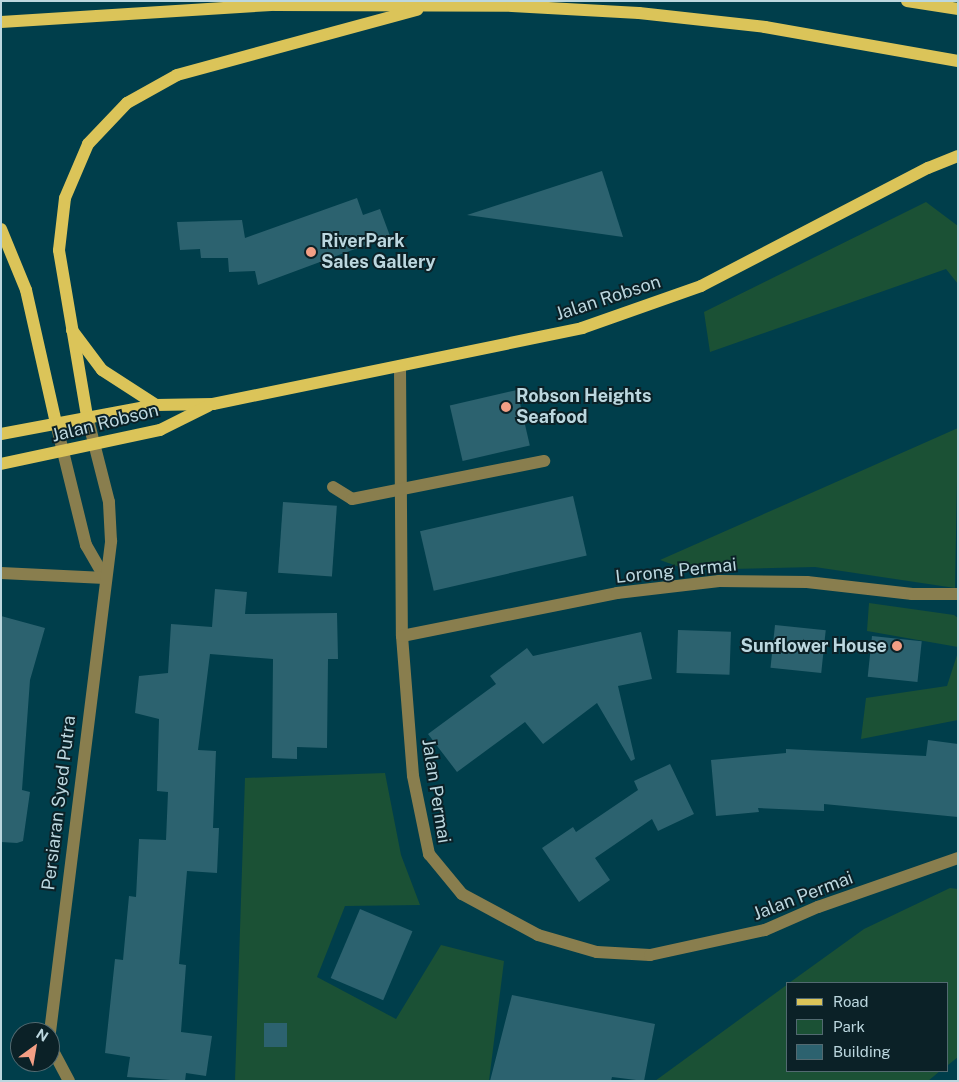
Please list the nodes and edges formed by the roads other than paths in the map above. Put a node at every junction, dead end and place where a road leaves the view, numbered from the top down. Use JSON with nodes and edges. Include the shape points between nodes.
{"nodes":[{"id":1,"x":907,"y":1,"type":"edge"},
{"id":2,"x":434,"y":5,"type":"junction"},
{"id":3,"x":958,"y":10,"type":"edge"},
{"id":4,"x":1,"y":22,"type":"edge"},
{"id":5,"x":958,"y":61,"type":"edge"},
{"id":6,"x":958,"y":156,"type":"edge"},
{"id":7,"x":1,"y":229,"type":"edge"},
{"id":8,"x":69,"y":326,"type":"junction"},
{"id":9,"x":400,"y":366,"type":"junction"},
{"id":10,"x":213,"y":404,"type":"junction"},
{"id":11,"x":156,"y":405,"type":"junction"},
{"id":12,"x":87,"y":416,"type":"junction"},
{"id":13,"x":56,"y":423,"type":"junction"},
{"id":14,"x":1,"y":434,"type":"edge"},
{"id":15,"x":94,"y":445,"type":"junction"},
{"id":16,"x":63,"y":452,"type":"junction"},
{"id":17,"x":544,"y":461,"type":"dead end"},
{"id":18,"x":1,"y":464,"type":"edge"},
{"id":19,"x":333,"y":487,"type":"dead end"},
{"id":20,"x":399,"y":487,"type":"junction"},
{"id":21,"x":1,"y":573,"type":"edge"},
{"id":22,"x":105,"y":578,"type":"junction"},
{"id":23,"x":958,"y":594,"type":"edge"},
{"id":24,"x":402,"y":636,"type":"junction"},
{"id":25,"x":958,"y":858,"type":"edge"},
{"id":26,"x":51,"y":1022,"type":"edge"},
{"id":27,"x":60,"y":1064,"type":"edge"},
{"id":28,"x":69,"y":1081,"type":"edge"}],
"edges":[{"from":1,"to":3,"type":"main road"},
{"from":2,"to":4,"type":"main road","via":[[276,5]]},
{"from":2,"to":5,"type":"main road","via":[[638,13],[766,27]]},
{"from":2,"to":8,"type":"main road","via":[[177,75],[127,102],[88,144],[65,198],[59,250]]},
{"from":6,"to":9,"type":"main road","name":"Jalan Robson","via":[[928,168],[702,286],[582,328]]},
{"from":7,"to":13,"type":"main road","via":[[26,290]]},
{"from":8,"to":11,"type":"main road","via":[[102,370]]},
{"from":8,"to":12,"type":"main road"},
{"from":9,"to":10,"type":"main road","name":"Jalan Robson"},
{"from":9,"to":20,"type":"street","name":"Jalan Permai"},
{"from":10,"to":11,"type":"main road","name":"Jalan Robson"},
{"from":10,"to":15,"type":"main road","name":"Jalan Robson","via":[[160,430]]},
{"from":11,"to":12,"type":"main road","name":"Jalan Robson"},
{"from":12,"to":13,"type":"main road","name":"Jalan Robson"},
{"from":12,"to":15,"type":"street","name":"Persiaran Syed Putra"},
{"from":13,"to":14,"type":"main road","name":"Jalan Robson"},
{"from":13,"to":16,"type":"street"},
{"from":15,"to":16,"type":"main road","name":"Jalan Robson"},
{"from":15,"to":22,"type":"street","name":"Persiaran Syed Putra","via":[[109,502],[111,541]]},
{"from":16,"to":18,"type":"main road","name":"Jalan Robson"},
{"from":16,"to":22,"type":"street","via":[[86,545]]},
{"from":17,"to":20,"type":"street"},
{"from":19,"to":20,"type":"street","via":[[352,499]]},
{"from":20,"to":24,"type":"street","name":"Jalan Permai"},
{"from":21,"to":22,"type":"street"},
{"from":22,"to":26,"type":"street","name":"Persiaran Syed Putra"},
{"from":23,"to":24,"type":"street","name":"Lorong Permai","via":[[912,594],[807,582],[719,581],[617,593]]},
{"from":24,"to":25,"type":"street","name":"Jalan Permai","via":[[413,776],[428,854],[462,894],[538,935],[597,952],[650,955],[679,950],[765,930],[818,907]]},
{"from":27,"to":28,"type":"street","name":"Persiaran Syed Putra"}]}
